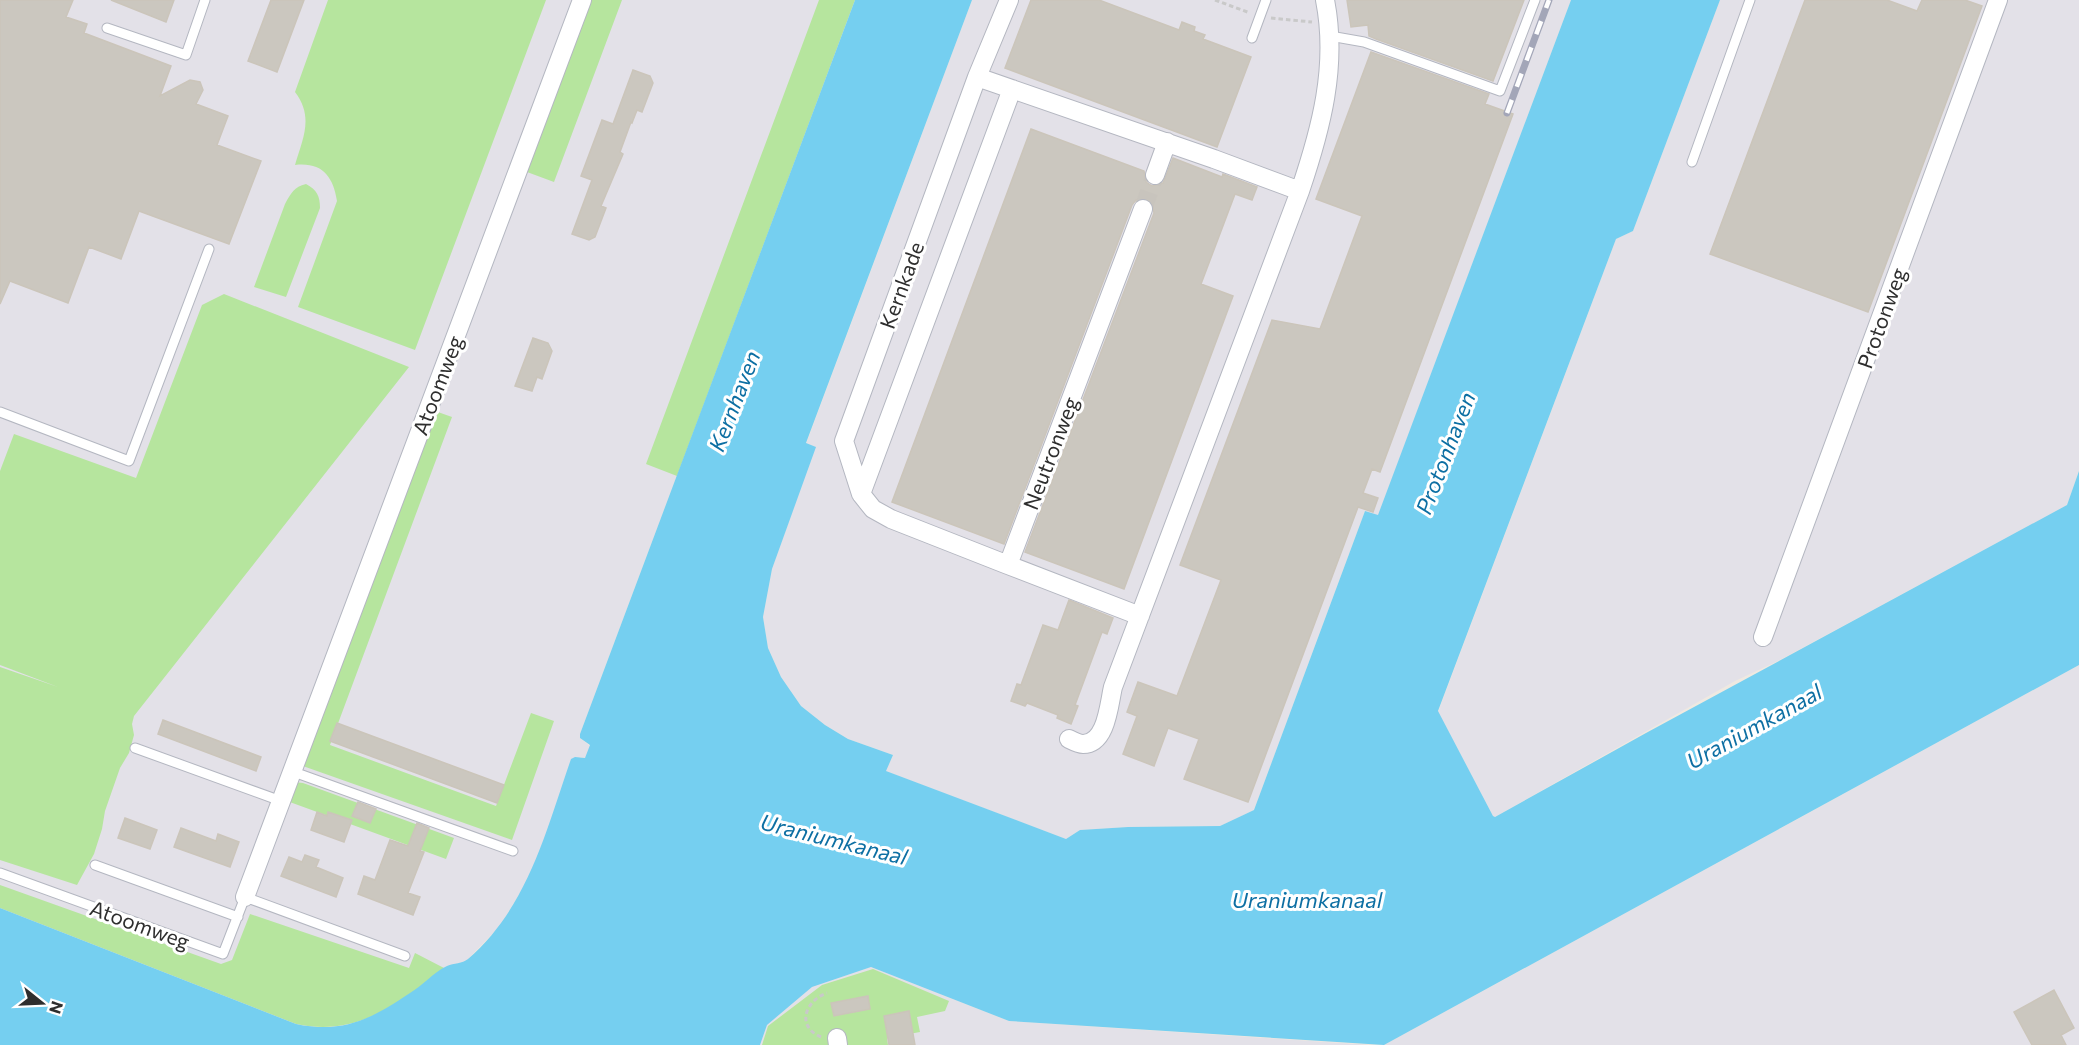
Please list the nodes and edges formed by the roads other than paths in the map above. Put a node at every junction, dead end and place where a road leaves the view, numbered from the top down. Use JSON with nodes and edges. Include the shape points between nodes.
{"nodes":[{"id":1,"x":205,"y":0,"type":"edge"},
{"id":2,"x":582,"y":0,"type":"edge"},
{"id":3,"x":1009,"y":0,"type":"edge"},
{"id":4,"x":1266,"y":0,"type":"edge"},
{"id":5,"x":1325,"y":0,"type":"edge"},
{"id":6,"x":1535,"y":0,"type":"edge"},
{"id":7,"x":1750,"y":0,"type":"edge"},
{"id":8,"x":1998,"y":0,"type":"edge"},
{"id":9,"x":107,"y":28,"type":"dead end"},
{"id":10,"x":1330,"y":36,"type":"junction"},
{"id":11,"x":1252,"y":38,"type":"dead end"},
{"id":12,"x":977,"y":76,"type":"junction"},
{"id":13,"x":1012,"y":89,"type":"junction"},
{"id":14,"x":1167,"y":142,"type":"junction"},
{"id":15,"x":1692,"y":162,"type":"dead end"},
{"id":16,"x":1155,"y":175,"type":"tunnel mouth"},
{"id":17,"x":1300,"y":191,"type":"junction"},
{"id":18,"x":1143,"y":209,"type":"tunnel mouth"},
{"id":19,"x":209,"y":249,"type":"dead end"},
{"id":20,"x":0,"y":412,"type":"edge"},
{"id":21,"x":861,"y":494,"type":"junction"},
{"id":22,"x":1008,"y":565,"type":"junction"},
{"id":23,"x":1140,"y":616,"type":"junction"},
{"id":24,"x":1763,"y":637,"type":"dead end"},
{"id":25,"x":1069,"y":739,"type":"dead end"},
{"id":26,"x":135,"y":748,"type":"dead end"},
{"id":27,"x":291,"y":771,"type":"junction"},
{"id":28,"x":281,"y":801,"type":"junction"},
{"id":29,"x":513,"y":851,"type":"dead end"},
{"id":30,"x":95,"y":865,"type":"dead end"},
{"id":31,"x":0,"y":873,"type":"edge"},
{"id":32,"x":245,"y":897,"type":"junction"},
{"id":33,"x":238,"y":917,"type":"junction"},
{"id":34,"x":405,"y":956,"type":"dead end"}],
"edges":[{"from":1,"to":9,"type":"lane","via":[[186,55]]},
{"from":2,"to":27,"type":"street","name":"Atoomweg"},
{"from":3,"to":12,"type":"street","name":"Kernkade"},
{"from":4,"to":11,"type":"lane"},
{"from":5,"to":10,"type":"street"},
{"from":6,"to":10,"type":"lane","via":[[1500,91],[1364,42]]},
{"from":7,"to":15,"type":"lane"},
{"from":8,"to":24,"type":"street","name":"Protonweg"},
{"from":10,"to":17,"type":"street","via":[[1327,94],[1316,145]]},
{"from":12,"to":13,"type":"street"},
{"from":12,"to":21,"type":"street","name":"Kernkade","via":[[844,441]]},
{"from":13,"to":14,"type":"street"},
{"from":13,"to":21,"type":"street","name":"Kernkade"},
{"from":14,"to":16,"type":"street"},
{"from":14,"to":17,"type":"street"},
{"from":17,"to":23,"type":"street"},
{"from":18,"to":22,"type":"street","name":"Neutronweg"},
{"from":19,"to":20,"type":"lane","via":[[129,460]]},
{"from":21,"to":22,"type":"street","name":"Kernkade","via":[[873,509],[891,519]]},
{"from":22,"to":23,"type":"street"},
{"from":23,"to":25,"type":"street","via":[[1113,687],[1102,733],[1095,741],[1083,744]]},
{"from":26,"to":28,"type":"lane"},
{"from":27,"to":28,"type":"street","name":"Atoomweg"},
{"from":27,"to":29,"type":"lane"},
{"from":28,"to":32,"type":"street","name":"Atoomweg"},
{"from":30,"to":33,"type":"lane"},
{"from":31,"to":33,"type":"lane","name":"Atoomweg","via":[[224,954]]},
{"from":32,"to":33,"type":"lane","name":"Atoomweg"},
{"from":32,"to":34,"type":"lane"}]}
